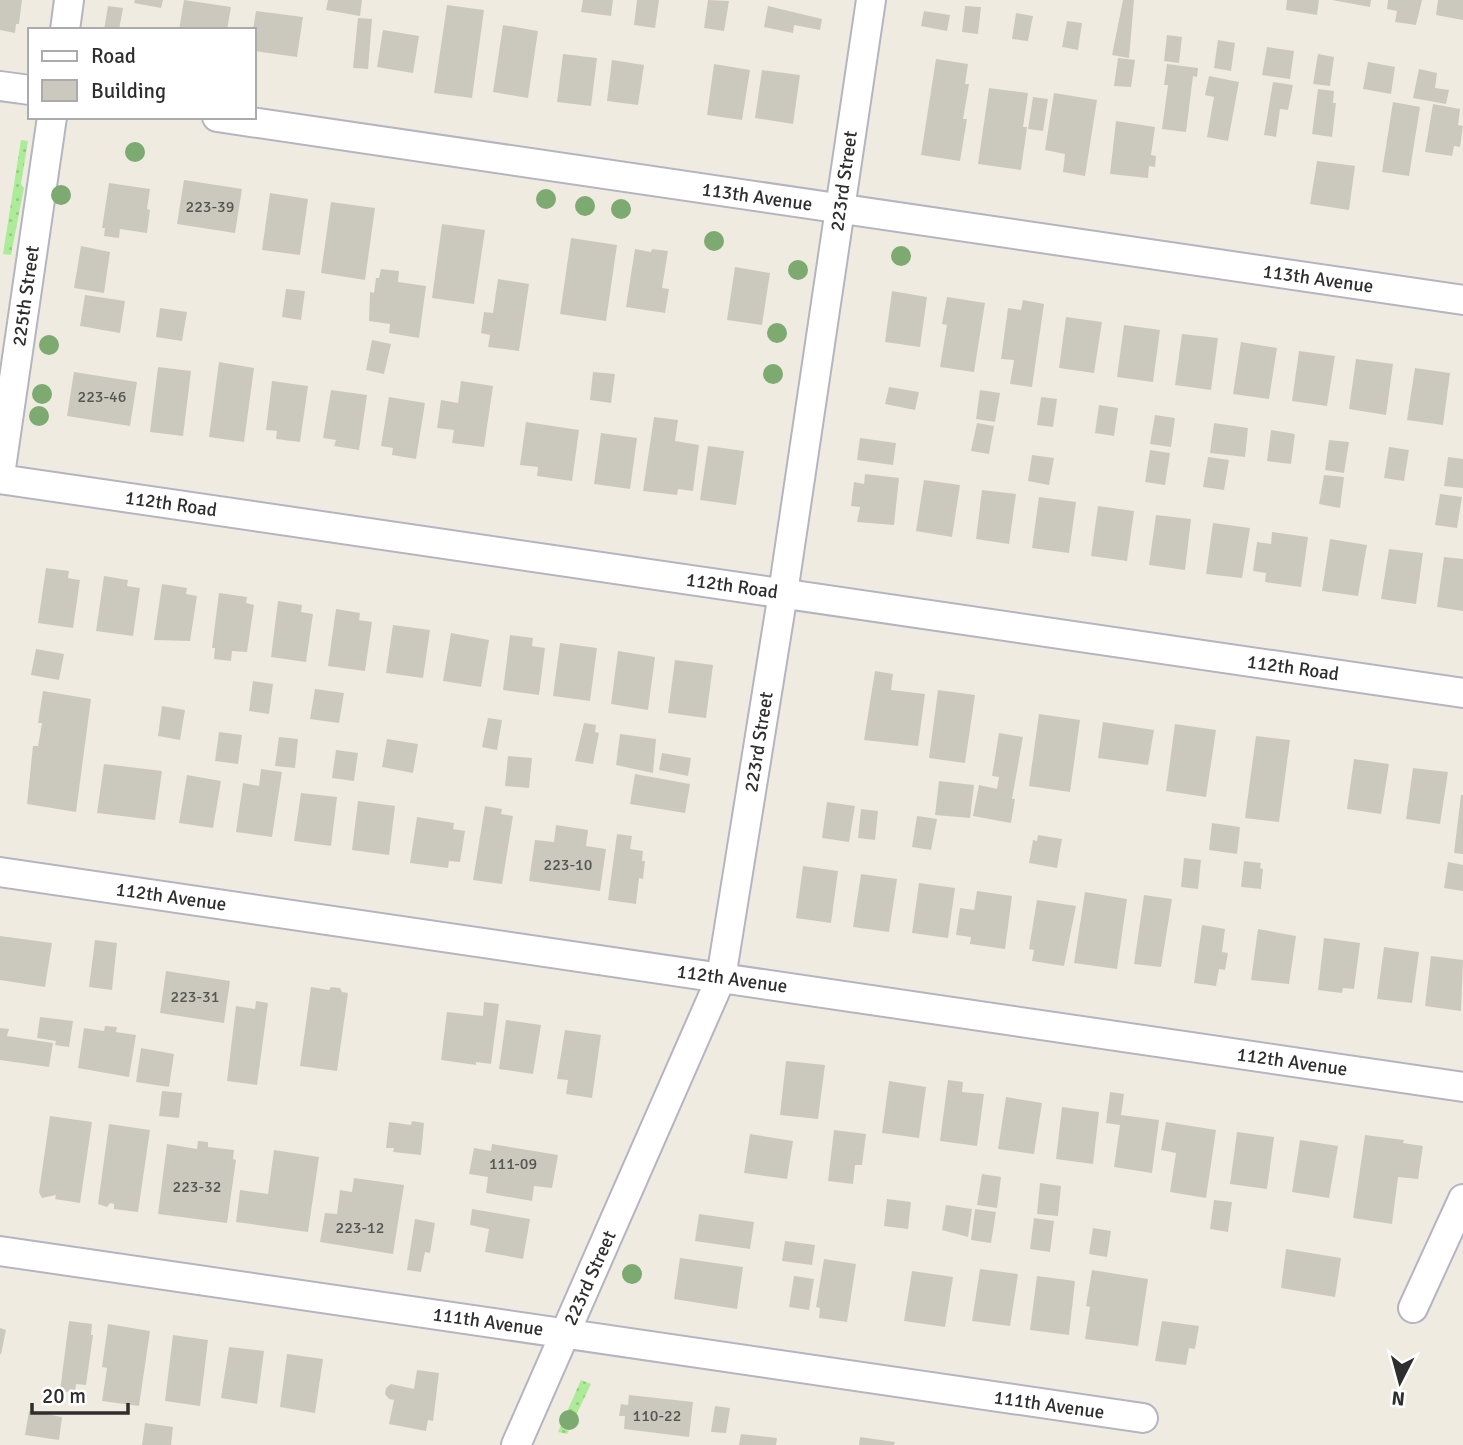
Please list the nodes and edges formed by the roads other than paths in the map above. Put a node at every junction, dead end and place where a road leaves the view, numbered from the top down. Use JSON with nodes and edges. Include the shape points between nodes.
{"nodes":[{"id":1,"x":69,"y":0,"type":"edge"},
{"id":2,"x":870,"y":0,"type":"edge"},
{"id":3,"x":65,"y":28,"type":"edge"},
{"id":4,"x":0,"y":86,"type":"edge"},
{"id":5,"x":28,"y":90,"type":"edge"},
{"id":6,"x":52,"y":119,"type":"edge"},
{"id":7,"x":232,"y":119,"type":"edge"},
{"id":8,"x":840,"y":209,"type":"junction"},
{"id":9,"x":1463,"y":300,"type":"edge"},
{"id":10,"x":0,"y":477,"type":"edge"},
{"id":11,"x":783,"y":593,"type":"junction"},
{"id":12,"x":1463,"y":693,"type":"edge"},
{"id":13,"x":0,"y":872,"type":"edge"},
{"id":14,"x":721,"y":978,"type":"junction"},
{"id":15,"x":1463,"y":1087,"type":"edge"},
{"id":16,"x":1463,"y":1199,"type":"edge"},
{"id":17,"x":0,"y":1251,"type":"edge"},
{"id":18,"x":1413,"y":1308,"type":"dead end"},
{"id":19,"x":566,"y":1333,"type":"junction"},
{"id":20,"x":1143,"y":1418,"type":"dead end"},
{"id":21,"x":516,"y":1445,"type":"edge"}],
"edges":[{"from":1,"to":3,"type":"street"},
{"from":2,"to":8,"type":"street","name":"223rd Street"},
{"from":4,"to":5,"type":"street"},
{"from":6,"to":10,"type":"street","name":"225th Street"},
{"from":7,"to":8,"type":"street","name":"113th Avenue"},
{"from":8,"to":9,"type":"street","name":"113th Avenue"},
{"from":8,"to":11,"type":"street","name":"223rd Street"},
{"from":10,"to":11,"type":"street","name":"112th Road"},
{"from":11,"to":12,"type":"street","name":"112th Road"},
{"from":11,"to":14,"type":"street","name":"223rd Street"},
{"from":13,"to":14,"type":"street","name":"112th Avenue"},
{"from":14,"to":15,"type":"street","name":"112th Avenue"},
{"from":14,"to":19,"type":"street","name":"223rd Street"},
{"from":16,"to":18,"type":"street"},
{"from":17,"to":19,"type":"street","name":"111th Avenue"},
{"from":19,"to":20,"type":"street","name":"111th Avenue"},
{"from":19,"to":21,"type":"street","name":"223rd Street"}]}
